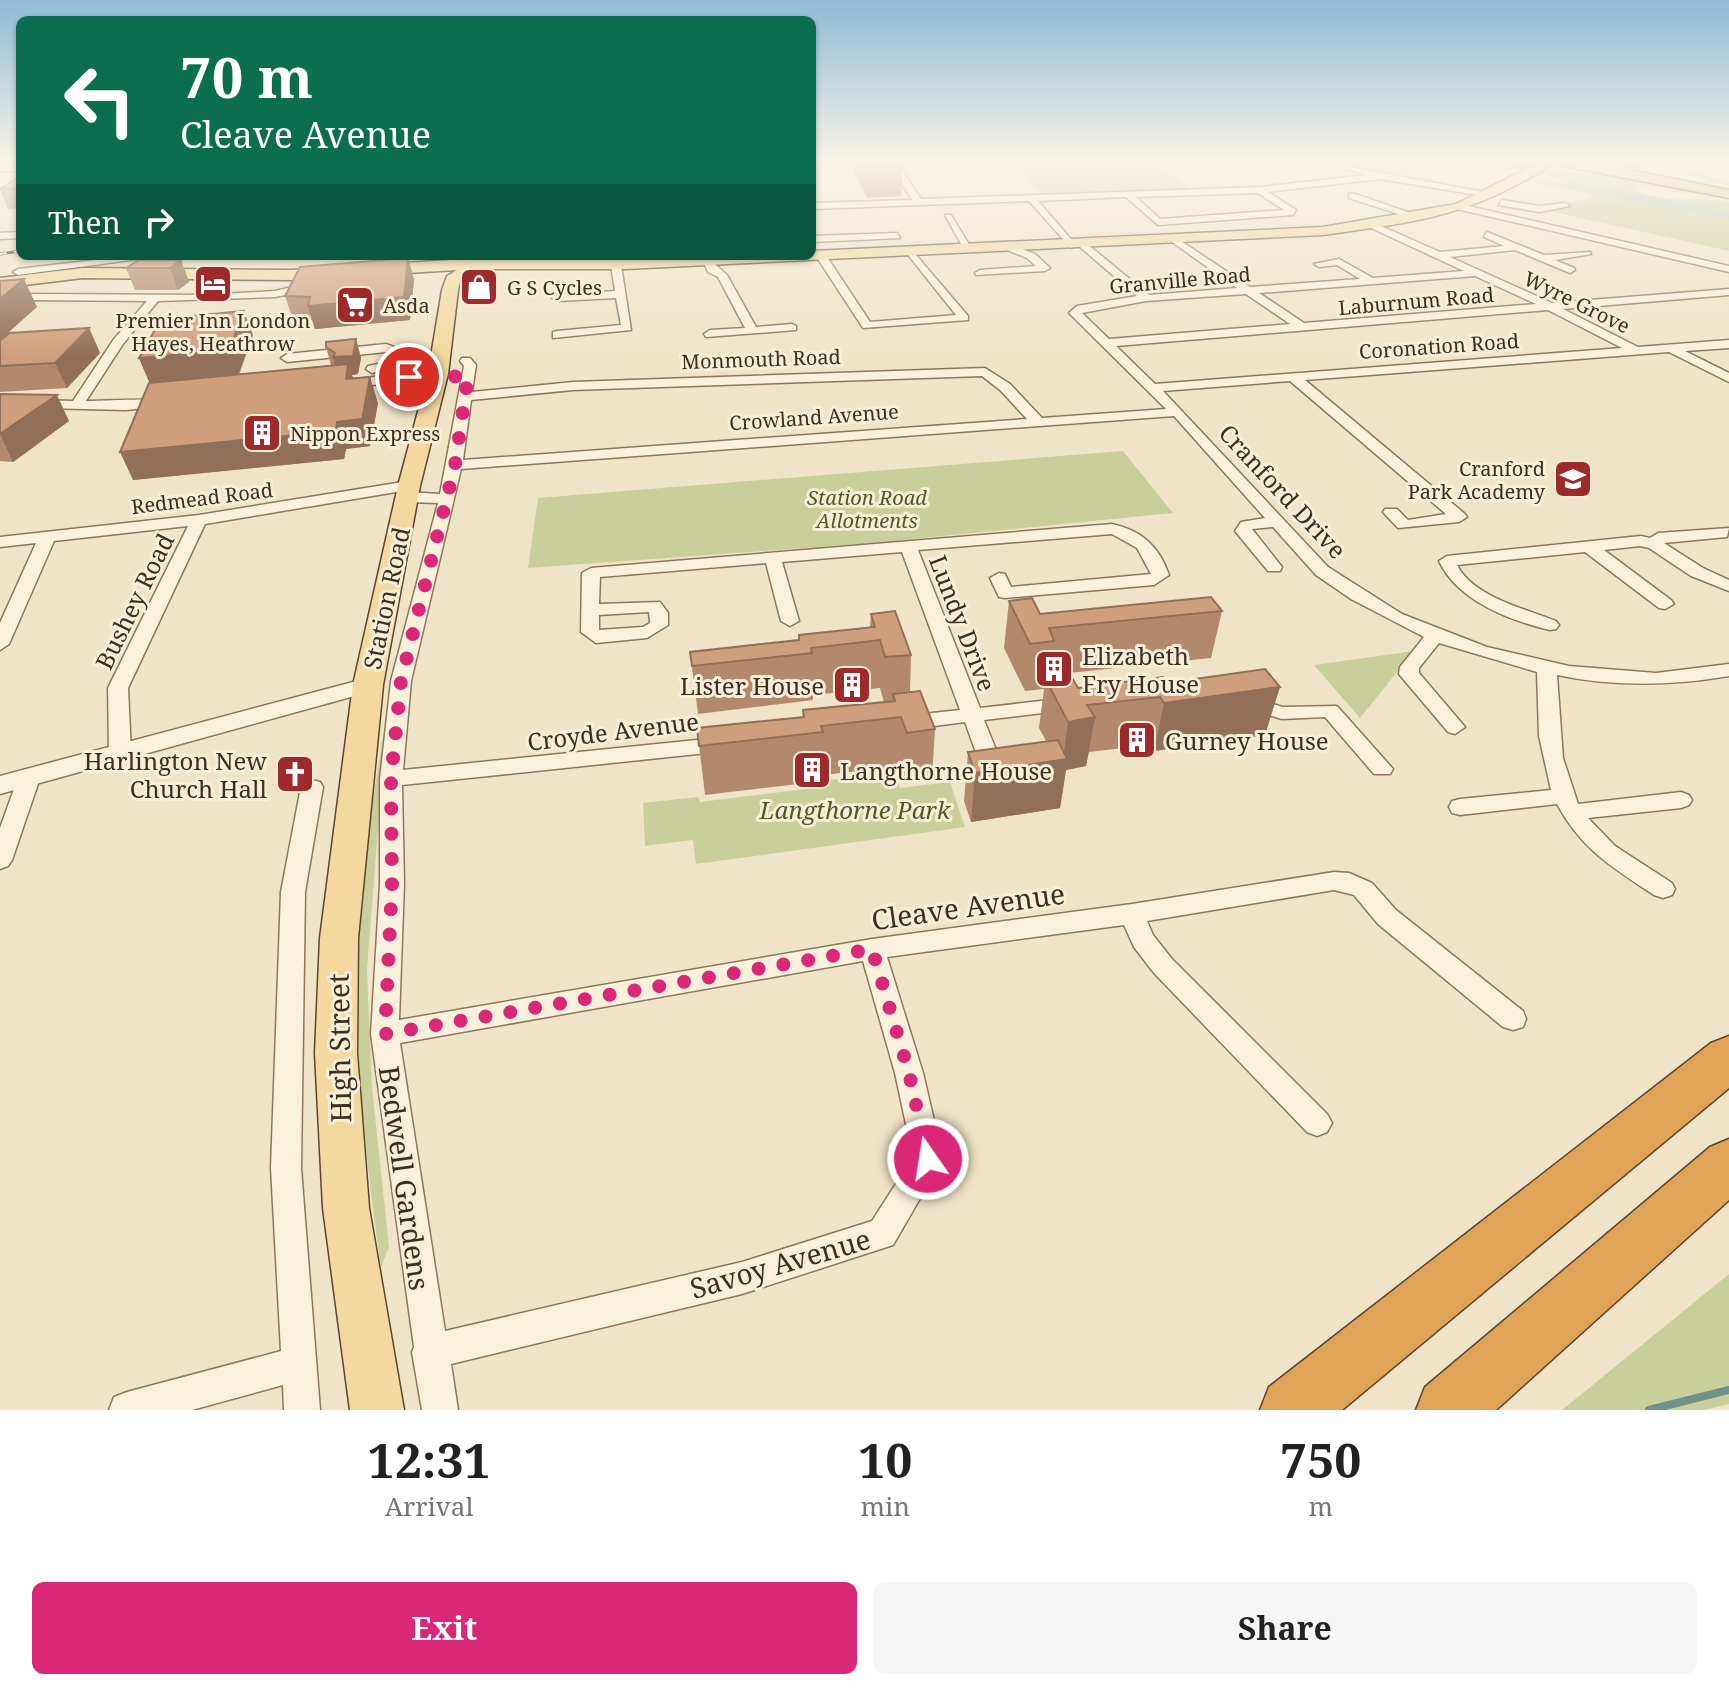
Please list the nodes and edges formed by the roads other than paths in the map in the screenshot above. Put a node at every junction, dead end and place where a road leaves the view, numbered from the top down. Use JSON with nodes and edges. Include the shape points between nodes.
{"nodes":[{"id":1,"x":954,"y":227,"type":"edge"},
{"id":2,"x":1059,"y":227,"type":"edge"},
{"id":3,"x":1356,"y":227,"type":"edge"},
{"id":4,"x":1376,"y":227,"type":"edge"},
{"id":5,"x":1546,"y":227,"type":"edge"},
{"id":6,"x":1487,"y":235,"type":"dead end"},
{"id":7,"x":897,"y":236,"type":"dead end"},
{"id":8,"x":816,"y":239,"type":"edge"},
{"id":9,"x":1175,"y":240,"type":"junction"},
{"id":10,"x":1077,"y":245,"type":"junction"},
{"id":11,"x":1516,"y":247,"type":"junction"},
{"id":12,"x":1011,"y":248,"type":"junction"},
{"id":13,"x":969,"y":249,"type":"junction"},
{"id":14,"x":910,"y":251,"type":"junction"},
{"id":15,"x":1586,"y":254,"type":"dead end"},
{"id":16,"x":816,"y":256,"type":"edge"},
{"id":17,"x":1440,"y":256,"type":"junction"},
{"id":18,"x":816,"y":257,"type":"edge"},
{"id":19,"x":1543,"y":258,"type":"junction"},
{"id":20,"x":125,"y":260,"type":"edge"},
{"id":21,"x":530,"y":260,"type":"edge"},
{"id":22,"x":548,"y":260,"type":"edge"},
{"id":23,"x":729,"y":260,"type":"edge"},
{"id":24,"x":708,"y":261,"type":"junction"},
{"id":25,"x":1319,"y":264,"type":"dead end"},
{"id":26,"x":422,"y":265,"type":"edge"},
{"id":27,"x":616,"y":265,"type":"junction"},
{"id":28,"x":458,"y":269,"type":"junction"},
{"id":29,"x":1729,"y":269,"type":"edge"},
{"id":30,"x":1570,"y":270,"type":"dead end"},
{"id":31,"x":24,"y":273,"type":"dead end"},
{"id":32,"x":148,"y":273,"type":"junction"},
{"id":33,"x":980,"y":273,"type":"dead end"},
{"id":34,"x":1477,"y":273,"type":"junction"},
{"id":35,"x":311,"y":275,"type":"junction"},
{"id":36,"x":1374,"y":282,"type":"junction"},
{"id":37,"x":0,"y":283,"type":"edge"},
{"id":38,"x":1248,"y":291,"type":"junction"},
{"id":39,"x":1729,"y":292,"type":"edge"},
{"id":40,"x":621,"y":294,"type":"junction"},
{"id":41,"x":108,"y":298,"type":"junction"},
{"id":42,"x":155,"y":298,"type":"junction"},
{"id":43,"x":558,"y":298,"type":"dead end"},
{"id":44,"x":1146,"y":298,"type":"junction"},
{"id":45,"x":0,"y":301,"type":"edge"},
{"id":46,"x":1553,"y":308,"type":"junction"},
{"id":47,"x":1078,"y":310,"type":"joint"},
{"id":48,"x":792,"y":328,"type":"dead end"},
{"id":49,"x":1303,"y":328,"type":"junction"},
{"id":50,"x":752,"y":331,"type":"junction"},
{"id":51,"x":710,"y":334,"type":"dead end"},
{"id":52,"x":557,"y":335,"type":"dead end"},
{"id":53,"x":1106,"y":343,"type":"junction"},
{"id":54,"x":1729,"y":344,"type":"edge"},
{"id":55,"x":116,"y":345,"type":"junction"},
{"id":56,"x":102,"y":346,"type":"dead end"},
{"id":57,"x":1672,"y":349,"type":"junction"},
{"id":58,"x":1636,"y":351,"type":"junction"},
{"id":59,"x":287,"y":358,"type":"dead end"},
{"id":60,"x":466,"y":361,"type":"dead end"},
{"id":61,"x":342,"y":372,"type":"edge"},
{"id":62,"x":437,"y":375,"type":"junction"},
{"id":63,"x":468,"y":376,"type":"junction"},
{"id":64,"x":1293,"y":377,"type":"junction"},
{"id":65,"x":1729,"y":378,"type":"edge"},
{"id":66,"x":331,"y":385,"type":"edge"},
{"id":67,"x":1152,"y":388,"type":"junction"},
{"id":68,"x":466,"y":397,"type":"junction"},
{"id":69,"x":187,"y":400,"type":"edge"},
{"id":70,"x":0,"y":403,"type":"edge"},
{"id":71,"x":77,"y":405,"type":"junction"},
{"id":72,"x":1177,"y":412,"type":"junction"},
{"id":73,"x":1037,"y":421,"type":"junction"},
{"id":74,"x":455,"y":465,"type":"junction"},
{"id":75,"x":408,"y":491,"type":"junction"},
{"id":76,"x":446,"y":499,"type":"junction"},
{"id":77,"x":1391,"y":512,"type":"dead end"},
{"id":78,"x":199,"y":520,"type":"junction"},
{"id":79,"x":1279,"y":522,"type":"junction"},
{"id":80,"x":1712,"y":522,"type":"dead end"},
{"id":81,"x":1728,"y":533,"type":"edge"},
{"id":82,"x":48,"y":535,"type":"junction"},
{"id":83,"x":0,"y":542,"type":"edge"},
{"id":84,"x":1655,"y":545,"type":"junction"},
{"id":85,"x":1588,"y":546,"type":"junction"},
{"id":86,"x":909,"y":548,"type":"junction"},
{"id":87,"x":773,"y":559,"type":"junction"},
{"id":88,"x":1274,"y":567,"type":"dead end"},
{"id":89,"x":999,"y":578,"type":"dead end"},
{"id":90,"x":1729,"y":586,"type":"edge"},
{"id":91,"x":21,"y":594,"type":"junction"},
{"id":92,"x":0,"y":598,"type":"edge"},
{"id":93,"x":1665,"y":604,"type":"dead end"},
{"id":94,"x":591,"y":610,"type":"dead end"},
{"id":95,"x":790,"y":621,"type":"dead end"},
{"id":96,"x":1550,"y":625,"type":"dead end"},
{"id":97,"x":1435,"y":636,"type":"junction"},
{"id":98,"x":0,"y":644,"type":"edge"},
{"id":99,"x":1547,"y":668,"type":"junction"},
{"id":100,"x":1729,"y":670,"type":"edge"},
{"id":101,"x":368,"y":685,"type":"junction"},
{"id":102,"x":1230,"y":696,"type":"edge"},
{"id":103,"x":1081,"y":702,"type":"edge"},
{"id":104,"x":972,"y":715,"type":"junction"},
{"id":105,"x":880,"y":726,"type":"edge"},
{"id":106,"x":1455,"y":727,"type":"dead end"},
{"id":107,"x":740,"y":743,"type":"edge"},
{"id":108,"x":120,"y":752,"type":"junction"},
{"id":109,"x":1382,"y":769,"type":"dead end"},
{"id":110,"x":994,"y":772,"type":"edge"},
{"id":111,"x":29,"y":778,"type":"junction"},
{"id":112,"x":391,"y":779,"type":"junction"},
{"id":113,"x":0,"y":785,"type":"edge"},
{"id":114,"x":312,"y":787,"type":"dead end"},
{"id":115,"x":1681,"y":800,"type":"dead end"},
{"id":116,"x":1567,"y":804,"type":"junction"},
{"id":117,"x":1460,"y":807,"type":"dead end"},
{"id":118,"x":0,"y":860,"type":"edge"},
{"id":119,"x":1663,"y":889,"type":"dead end"},
{"id":120,"x":1132,"y":914,"type":"junction"},
{"id":121,"x":872,"y":949,"type":"junction"},
{"id":122,"x":1513,"y":1019,"type":"dead end"},
{"id":123,"x":385,"y":1034,"type":"junction"},
{"id":124,"x":1729,"y":1058,"type":"edge"},
{"id":125,"x":1317,"y":1123,"type":"dead end"},
{"id":126,"x":1729,"y":1165,"type":"edge"},
{"id":127,"x":429,"y":1352,"type":"junction"},
{"id":128,"x":297,"y":1364,"type":"junction"},
{"id":129,"x":127,"y":1410,"type":"edge"},
{"id":130,"x":302,"y":1410,"type":"edge"},
{"id":131,"x":377,"y":1410,"type":"edge"},
{"id":132,"x":440,"y":1410,"type":"edge"},
{"id":133,"x":1292,"y":1410,"type":"edge"},
{"id":134,"x":1448,"y":1410,"type":"edge"}],
"edges":[{"from":1,"to":13,"type":"street"},
{"from":2,"to":10,"type":"street"},
{"from":3,"to":9,"type":"main road"},
{"from":4,"to":17,"type":"street","name":"Wyre Grove"},
{"from":5,"to":29,"type":"street"},
{"from":6,"to":11,"type":"street"},
{"from":7,"to":8,"type":"street"},
{"from":9,"to":10,"type":"main road"},
{"from":9,"to":38,"type":"street"},
{"from":10,"to":12,"type":"main road"},
{"from":10,"to":44,"type":"street"},
{"from":11,"to":17,"type":"street"},
{"from":11,"to":19,"type":"street"},
{"from":12,"to":13,"type":"main road"},
{"from":12,"to":33,"type":"street","via":[[1045,268]]},
{"from":13,"to":14,"type":"main road"},
{"from":14,"to":16,"type":"main road"},
{"from":14,"to":18,"type":"street","via":[[964,318],[867,326]]},
{"from":15,"to":19,"type":"street"},
{"from":17,"to":34,"type":"street","name":"Wyre Grove"},
{"from":19,"to":30,"type":"street"},
{"from":20,"to":31,"type":"street"},
{"from":21,"to":28,"type":"main road"},
{"from":22,"to":27,"type":"main road"},
{"from":23,"to":24,"type":"main road"},
{"from":24,"to":27,"type":"main road"},
{"from":24,"to":50,"type":"street","via":[[722,275]]},
{"from":25,"to":36,"type":"street","via":[[1345,262]]},
{"from":26,"to":28,"type":"main road"},
{"from":26,"to":35,"type":"main road"},
{"from":27,"to":40,"type":"street"},
{"from":28,"to":62,"type":"main road","name":"Station Road"},
{"from":32,"to":35,"type":"main road"},
{"from":32,"to":37,"type":"main road"},
{"from":32,"to":41,"type":"street"},
{"from":34,"to":36,"type":"street","name":"Granville Road"},
{"from":34,"to":46,"type":"street","name":"Wyre Grove"},
{"from":35,"to":42,"type":"street","via":[[301,286],[281,293]]},
{"from":36,"to":38,"type":"street","name":"Granville Road"},
{"from":38,"to":44,"type":"street","name":"Granville Road"},
{"from":38,"to":49,"type":"street"},
{"from":39,"to":46,"type":"street","name":"Laburnum Road"},
{"from":40,"to":43,"type":"street"},
{"from":40,"to":52,"type":"street","via":[[625,330]]},
{"from":41,"to":42,"type":"street"},
{"from":41,"to":45,"type":"street"},
{"from":42,"to":55,"type":"street"},
{"from":44,"to":47,"type":"street","name":"Granville Road"},
{"from":46,"to":49,"type":"street","name":"Laburnum Road"},
{"from":46,"to":58,"type":"street","name":"Wyre Grove"},
{"from":47,"to":53,"type":"street","name":"Cranford Drive","via":[[1076,315]]},
{"from":48,"to":50,"type":"street"},
{"from":49,"to":53,"type":"street","name":"Laburnum Road"},
{"from":50,"to":51,"type":"street"},
{"from":53,"to":67,"type":"street","name":"Cranford Drive"},
{"from":54,"to":57,"type":"street","name":"Coronation Road"},
{"from":55,"to":56,"type":"street"},
{"from":55,"to":71,"type":"street"},
{"from":57,"to":58,"type":"street","name":"Coronation Road"},
{"from":57,"to":65,"type":"street"},
{"from":58,"to":64,"type":"street","name":"Coronation Road"},
{"from":59,"to":61,"type":"street","via":[[386,348],[410,355],[386,367]]},
{"from":60,"to":63,"type":"street","name":"Bedwell Gardens"},
{"from":62,"to":63,"type":"street"},
{"from":62,"to":66,"type":"street"},
{"from":62,"to":75,"type":"main road","name":"Station Road"},
{"from":63,"to":68,"type":"street","name":"Bedwell Gardens"},
{"from":64,"to":67,"type":"street","name":"Coronation Road"},
{"from":64,"to":77,"type":"street","via":[[1459,517],[1404,525]]},
{"from":67,"to":72,"type":"street","name":"Cranford Drive"},
{"from":68,"to":73,"type":"street","name":"Monmouth Road","via":[[573,386],[985,372]]},
{"from":68,"to":74,"type":"street","name":"Bedwell Gardens"},
{"from":69,"to":71,"type":"street"},
{"from":70,"to":71,"type":"street"},
{"from":72,"to":73,"type":"street","name":"Crowland Avenue"},
{"from":72,"to":79,"type":"street","name":"Cranford Drive"},
{"from":73,"to":74,"type":"street","name":"Crowland Avenue"},
{"from":74,"to":76,"type":"street","name":"Bedwell Gardens"},
{"from":75,"to":76,"type":"street","name":"Redmead Road"},
{"from":75,"to":78,"type":"street","name":"Redmead Road"},
{"from":75,"to":101,"type":"main road","name":"Station Road"},
{"from":76,"to":112,"type":"street","name":"Bedwell Gardens","via":[[401,681]]},
{"from":78,"to":82,"type":"street","name":"Redmead Road"},
{"from":78,"to":108,"type":"street","name":"Bushey Road","via":[[118,688]]},
{"from":79,"to":88,"type":"street","via":[[1247,525],[1243,531]]},
{"from":79,"to":97,"type":"street","name":"Cranford Drive","via":[[1344,589]]},
{"from":80,"to":81,"type":"street"},
{"from":81,"to":84,"type":"street","via":[[1658,538]]},
{"from":82,"to":83,"type":"street","name":"Redmead Road"},
{"from":82,"to":91,"type":"street"},
{"from":84,"to":85,"type":"street","via":[[1641,541]]},
{"from":84,"to":90,"type":"street"},
{"from":85,"to":93,"type":"street"},
{"from":85,"to":96,"type":"street","via":[[1447,561],[1448,568],[1482,597]]},
{"from":86,"to":87,"type":"street"},
{"from":86,"to":89,"type":"street","via":[[1112,529],[1139,539],[1160,575],[1154,580],[1005,593]]},
{"from":86,"to":104,"type":"street","name":"Lundy Drive"},
{"from":87,"to":94,"type":"street","via":[[591,573]]},
{"from":87,"to":95,"type":"street"},
{"from":91,"to":92,"type":"street"},
{"from":91,"to":98,"type":"street"},
{"from":97,"to":99,"type":"street","name":"Cranford Drive"},
{"from":97,"to":106,"type":"street","via":[[1409,674]]},
{"from":99,"to":100,"type":"street","name":"Cranford Drive","via":[[1656,679]]},
{"from":99,"to":116,"type":"street","via":[[1546,716]]},
{"from":101,"to":108,"type":"street","name":"Station Road"},
{"from":101,"to":131,"type":"main road","name":"High Street","via":[[336,986],[340,1137],[355,1280]]},
{"from":102,"to":109,"type":"street","via":[[1282,713],[1330,710]]},
{"from":103,"to":104,"type":"street"},
{"from":104,"to":105,"type":"street"},
{"from":104,"to":110,"type":"street","name":"Lundy Drive"},
{"from":107,"to":112,"type":"street","name":"Croyde Avenue"},
{"from":108,"to":111,"type":"street","name":"Station Road"},
{"from":111,"to":113,"type":"street","name":"Station Road"},
{"from":111,"to":118,"type":"street"},
{"from":112,"to":123,"type":"street","name":"Bedwell Gardens"},
{"from":114,"to":128,"type":"street","via":[[293,892],[286,1168]]},
{"from":115,"to":116,"type":"street"},
{"from":116,"to":117,"type":"street"},
{"from":116,"to":119,"type":"street","via":[[1591,839]]},
{"from":120,"to":121,"type":"street","name":"Cleave Avenue"},
{"from":120,"to":122,"type":"street","name":"Cleave Avenue","via":[[1349,882]]},
{"from":120,"to":125,"type":"street","via":[[1163,966]]},
{"from":121,"to":123,"type":"street","name":"Cleave Avenue"},
{"from":121,"to":127,"type":"street","name":"Savoy Avenue","via":[[928,1159],[882,1234],[742,1278]]},
{"from":123,"to":127,"type":"street","name":"Bedwell Gardens"},
{"from":124,"to":133,"type":"highway"},
{"from":126,"to":134,"type":"highway"},
{"from":127,"to":132,"type":"street","name":"Bedwell Gardens"},
{"from":128,"to":129,"type":"street"},
{"from":128,"to":130,"type":"street"}]}
